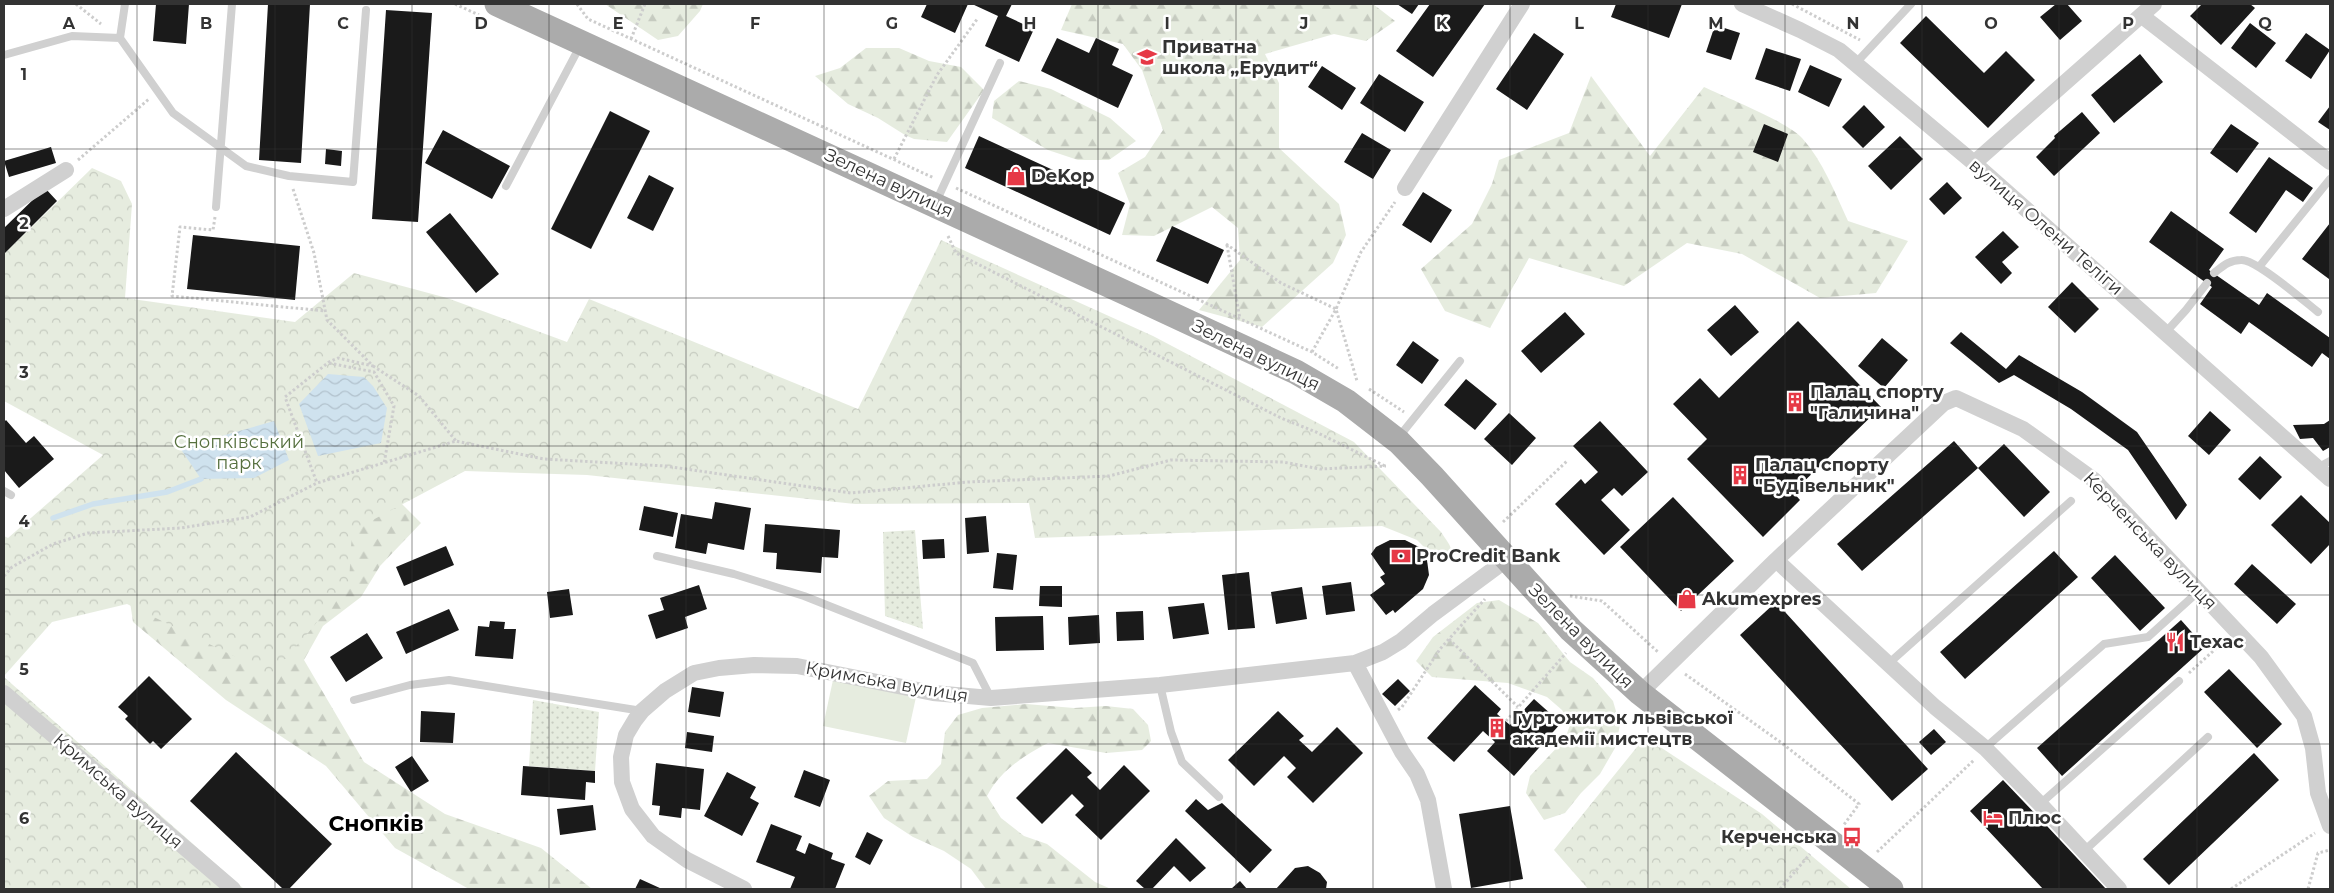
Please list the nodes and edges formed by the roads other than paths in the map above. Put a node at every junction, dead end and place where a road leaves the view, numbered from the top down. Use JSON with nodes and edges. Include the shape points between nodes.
{"nodes":[{"id":1,"x":125,"y":4,"type":"edge"},
{"id":2,"x":232,"y":4,"type":"edge"},
{"id":3,"x":497,"y":4,"type":"edge"},
{"id":4,"x":1522,"y":4,"type":"edge"},
{"id":5,"x":1742,"y":4,"type":"edge"},
{"id":6,"x":1911,"y":4,"type":"edge"},
{"id":7,"x":2154,"y":4,"type":"edge"},
{"id":8,"x":366,"y":10,"type":"dead end"},
{"id":9,"x":2142,"y":16,"type":"junction"},
{"id":10,"x":120,"y":38,"type":"junction"},
{"id":11,"x":582,"y":43,"type":"junction"},
{"id":12,"x":4,"y":55,"type":"edge"},
{"id":13,"x":1000,"y":63,"type":"dead end"},
{"id":14,"x":1855,"y":64,"type":"junction"},
{"id":15,"x":220,"y":148,"type":"junction"},
{"id":16,"x":2330,"y":162,"type":"edge"},
{"id":17,"x":1974,"y":163,"type":"junction"},
{"id":18,"x":66,"y":170,"type":"road end"},
{"id":19,"x":2330,"y":179,"type":"edge"},
{"id":20,"x":506,"y":186,"type":"dead end"},
{"id":21,"x":1405,"y":188,"type":"road end"},
{"id":22,"x":935,"y":204,"type":"junction"},
{"id":23,"x":216,"y":208,"type":"road end"},
{"id":24,"x":4,"y":209,"type":"edge"},
{"id":25,"x":2259,"y":267,"type":"junction"},
{"id":26,"x":2214,"y":273,"type":"dead end"},
{"id":27,"x":2207,"y":283,"type":"dead end"},
{"id":28,"x":2318,"y":312,"type":"dead end"},
{"id":29,"x":2166,"y":332,"type":"junction"},
{"id":30,"x":1460,"y":361,"type":"dead end"},
{"id":31,"x":1396,"y":440,"type":"junction"},
{"id":32,"x":2324,"y":464,"type":"edge"},
{"id":33,"x":2330,"y":479,"type":"edge"},
{"id":34,"x":4,"y":491,"type":"edge"},
{"id":35,"x":11,"y":495,"type":"dead end"},
{"id":36,"x":2071,"y":501,"type":"dead end"},
{"id":37,"x":657,"y":556,"type":"dead end"},
{"id":38,"x":1506,"y":560,"type":"junction"},
{"id":39,"x":1776,"y":560,"type":"junction"},
{"id":40,"x":2200,"y":591,"type":"junction"},
{"id":41,"x":1355,"y":663,"type":"junction"},
{"id":42,"x":1888,"y":664,"type":"junction"},
{"id":43,"x":2179,"y":681,"type":"road end"},
{"id":44,"x":1160,"y":685,"type":"junction"},
{"id":45,"x":4,"y":693,"type":"edge"},
{"id":46,"x":1640,"y":693,"type":"junction"},
{"id":47,"x":991,"y":698,"type":"junction"},
{"id":48,"x":354,"y":700,"type":"dead end"},
{"id":49,"x":642,"y":711,"type":"junction"},
{"id":50,"x":2208,"y":737,"type":"dead end"},
{"id":51,"x":1985,"y":748,"type":"junction"},
{"id":52,"x":1219,"y":797,"type":"dead end"},
{"id":53,"x":2040,"y":804,"type":"junction"},
{"id":54,"x":2330,"y":823,"type":"edge"},
{"id":55,"x":2082,"y":852,"type":"junction"},
{"id":56,"x":233,"y":889,"type":"edge"},
{"id":57,"x":744,"y":889,"type":"edge"},
{"id":58,"x":1444,"y":889,"type":"edge"},
{"id":59,"x":1892,"y":889,"type":"edge"},
{"id":60,"x":2119,"y":889,"type":"edge"}],
"edges":[{"from":1,"to":10,"type":"lane"},
{"from":2,"to":15,"type":"lane"},
{"from":3,"to":11,"type":"main road","name":"Зелена вулиця"},
{"from":4,"to":21,"type":"street"},
{"from":5,"to":14,"type":"street","name":"вулиця Олени Теліги","via":[[1839,50]]},
{"from":6,"to":14,"type":"lane"},
{"from":7,"to":9,"type":"street"},
{"from":8,"to":15,"type":"lane","via":[[353,182],[289,176],[246,166]]},
{"from":9,"to":16,"type":"street"},
{"from":9,"to":17,"type":"street"},
{"from":10,"to":12,"type":"lane","via":[[72,36]]},
{"from":10,"to":15,"type":"lane","via":[[173,113]]},
{"from":11,"to":20,"type":"lane"},
{"from":11,"to":22,"type":"main road","name":"Зелена вулиця"},
{"from":13,"to":22,"type":"lane"},
{"from":14,"to":17,"type":"street","name":"вулиця Олени Теліги"},
{"from":15,"to":23,"type":"lane"},
{"from":17,"to":29,"type":"street","name":"вулиця Олени Теліги"},
{"from":18,"to":24,"type":"street"},
{"from":19,"to":25,"type":"lane"},
{"from":22,"to":31,"type":"main road","name":"Зелена вулиця","via":[[1296,372],[1346,401]]},
{"from":25,"to":26,"type":"lane","via":[[2242,259],[2226,263]]},
{"from":25,"to":28,"type":"lane"},
{"from":27,"to":29,"type":"lane"},
{"from":29,"to":32,"type":"street","name":"вулиця Олени Теліги"},
{"from":30,"to":31,"type":"lane"},
{"from":31,"to":38,"type":"main road","name":"Зелена вулиця"},
{"from":32,"to":33,"type":"street","name":"вулиця Олени Теліги"},
{"from":34,"to":35,"type":"lane"},
{"from":36,"to":42,"type":"lane"},
{"from":37,"to":47,"type":"lane","via":[[734,574],[804,596],[973,663]]},
{"from":38,"to":41,"type":"street","name":"Кримська вулиця","via":[[1430,610],[1401,641]]},
{"from":38,"to":46,"type":"main road","name":"Зелена вулиця","via":[[1571,630]]},
{"from":39,"to":40,"type":"street","name":"Керченська вулиця","via":[[1944,403],[1956,398],[2023,429],[2094,480]]},
{"from":39,"to":42,"type":"street"},
{"from":39,"to":46,"type":"street","name":"Керченська вулиця"},
{"from":40,"to":51,"type":"lane","via":[[2148,637],[2104,644]]},
{"from":40,"to":54,"type":"street","name":"Керченська вулиця","via":[[2261,657],[2304,716],[2313,748],[2318,793]]},
{"from":41,"to":44,"type":"street","name":"Кримська вулиця"},
{"from":41,"to":58,"type":"street","via":[[1417,774],[1428,800]]},
{"from":42,"to":51,"type":"street"},
{"from":43,"to":53,"type":"lane"},
{"from":44,"to":47,"type":"street","name":"Кримська вулиця"},
{"from":44,"to":52,"type":"lane","via":[[1182,762]]},
{"from":45,"to":56,"type":"street","name":"Кримська вулиця"},
{"from":46,"to":59,"type":"main road","name":"Зелена вулиця"},
{"from":47,"to":49,"type":"street","name":"Кримська вулиця","via":[[933,693],[797,666],[754,665],[694,673],[665,691]]},
{"from":48,"to":49,"type":"lane","via":[[410,685],[448,680]]},
{"from":49,"to":57,"type":"street","name":"Кримська вулиця","via":[[626,735],[621,757],[622,782],[632,809],[660,841],[687,860]]},
{"from":50,"to":55,"type":"lane"},
{"from":51,"to":53,"type":"street"},
{"from":53,"to":55,"type":"street"},
{"from":55,"to":60,"type":"street"}]}
